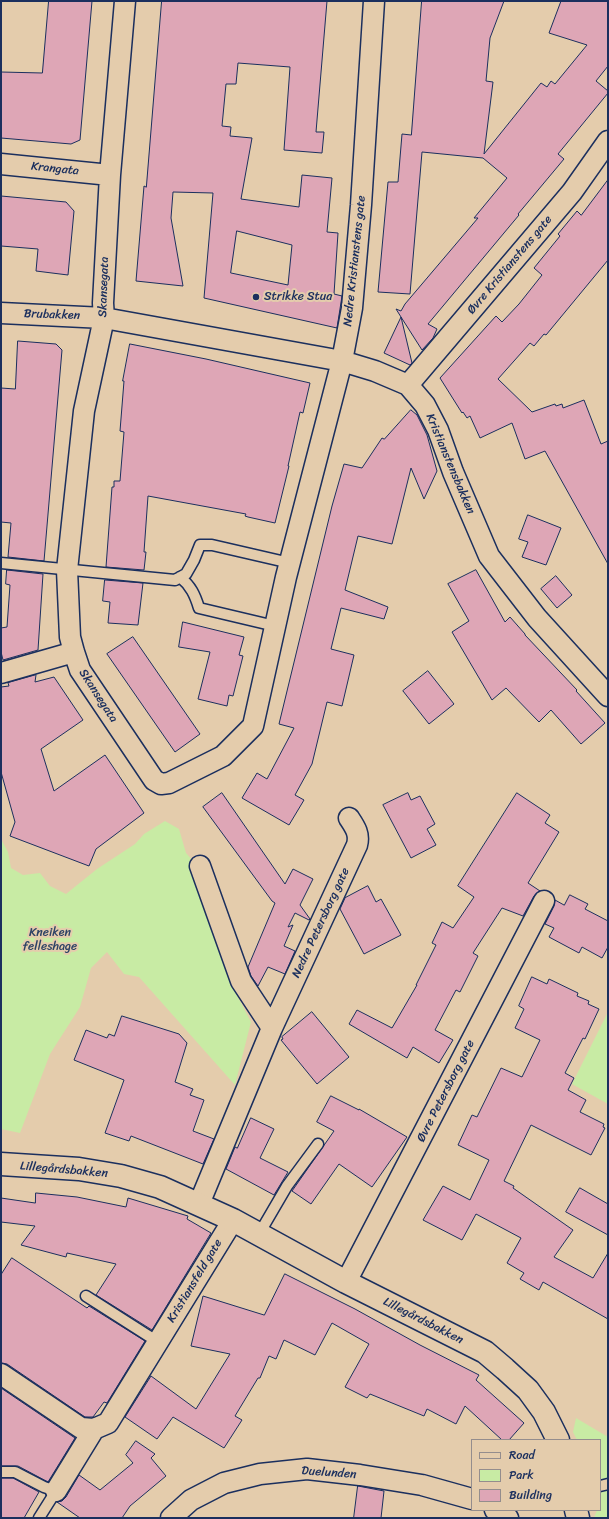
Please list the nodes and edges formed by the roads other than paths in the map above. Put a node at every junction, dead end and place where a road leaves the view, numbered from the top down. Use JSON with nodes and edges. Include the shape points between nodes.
{"nodes":[{"id":1,"x":125,"y":1,"type":"edge"},
{"id":2,"x":374,"y":1,"type":"edge"},
{"id":3,"x":608,"y":141,"type":"edge"},
{"id":4,"x":1,"y":164,"type":"edge"},
{"id":5,"x":110,"y":175,"type":"junction"},
{"id":6,"x":1,"y":313,"type":"edge"},
{"id":7,"x":104,"y":318,"type":"junction"},
{"id":8,"x":342,"y":361,"type":"junction"},
{"id":9,"x":408,"y":385,"type":"junction"},
{"id":10,"x":1,"y":563,"type":"edge"},
{"id":11,"x":290,"y":563,"type":"junction"},
{"id":12,"x":66,"y":570,"type":"junction"},
{"id":13,"x":180,"y":577,"type":"junction"},
{"id":14,"x":275,"y":626,"type":"junction"},
{"id":15,"x":74,"y":652,"type":"junction"},
{"id":16,"x":1,"y":673,"type":"edge"},
{"id":17,"x":608,"y":696,"type":"edge"},
{"id":18,"x":161,"y":784,"type":"joint"},
{"id":19,"x":349,"y":818,"type":"dead end"},
{"id":20,"x":200,"y":866,"type":"dead end"},
{"id":21,"x":544,"y":900,"type":"dead end"},
{"id":22,"x":272,"y":1028,"type":"junction"},
{"id":23,"x":318,"y":1144,"type":"dead end"},
{"id":24,"x":1,"y":1164,"type":"edge"},
{"id":25,"x":198,"y":1204,"type":"junction"},
{"id":26,"x":233,"y":1220,"type":"junction"},
{"id":27,"x":259,"y":1234,"type":"junction"},
{"id":28,"x":346,"y":1282,"type":"junction"},
{"id":29,"x":86,"y":1296,"type":"dead end"},
{"id":30,"x":158,"y":1342,"type":"junction"},
{"id":31,"x":1,"y":1374,"type":"edge"},
{"id":32,"x":94,"y":1429,"type":"junction"},
{"id":33,"x":558,"y":1439,"type":"edge"},
{"id":34,"x":1,"y":1472,"type":"edge"},
{"id":35,"x":56,"y":1491,"type":"junction"},
{"id":36,"x":471,"y":1499,"type":"edge"},
{"id":37,"x":497,"y":1511,"type":"edge"},
{"id":38,"x":38,"y":1518,"type":"edge"},
{"id":39,"x":172,"y":1518,"type":"edge"},
{"id":40,"x":508,"y":1518,"type":"edge"}],
"edges":[{"from":1,"to":5,"type":"street","name":"Skansegata"},
{"from":2,"to":8,"type":"street","name":"Nedre Kristianstens gate","via":[[362,205],[352,308]]},
{"from":3,"to":9,"type":"street","name":"Øvre Kristianstens gate","via":[[572,192]]},
{"from":4,"to":5,"type":"street","name":"Krangata"},
{"from":5,"to":7,"type":"street","name":"Skansegata"},
{"from":6,"to":7,"type":"street","name":"Brubakken"},
{"from":7,"to":8,"type":"street","name":"Kristianstensbakken"},
{"from":7,"to":12,"type":"street","name":"Skansegata","via":[[84,411]]},
{"from":8,"to":9,"type":"street","name":"Kristianstensbakken"},
{"from":8,"to":11,"type":"street","name":"Nedre Kristianstens gate"},
{"from":9,"to":17,"type":"street","name":"Kristianstensbakken","via":[[425,405],[438,430],[489,556],[537,618]]},
{"from":10,"to":12,"type":"lane"},
{"from":11,"to":13,"type":"lane","via":[[212,544],[200,544],[186,574]]},
{"from":11,"to":14,"type":"street","name":"Nedre Kristianstens gate"},
{"from":12,"to":13,"type":"lane","via":[[175,580]]},
{"from":12,"to":15,"type":"street","name":"Skansegata","via":[[70,637]]},
{"from":13,"to":14,"type":"lane","via":[[194,592],[200,608]]},
{"from":14,"to":18,"type":"street","name":"Nedre Kristianstens gate","via":[[254,726],[222,756],[169,783]]},
{"from":15,"to":16,"type":"street"},
{"from":15,"to":18,"type":"street","name":"Skansegata","via":[[80,670],[154,780]]},
{"from":19,"to":22,"type":"street","name":"Nedre Petersborg gate","via":[[357,830],[357,845]]},
{"from":20,"to":22,"type":"street","via":[[240,981]]},
{"from":21,"to":28,"type":"street","name":"Øvre Petersborg gate"},
{"from":22,"to":25,"type":"street","name":"Nedre Petersborg gate"},
{"from":23,"to":27,"type":"lane","via":[[287,1186]]},
{"from":24,"to":25,"type":"street","name":"Lillegårdsbakken","via":[[79,1169],[122,1176],[160,1186]]},
{"from":25,"to":26,"type":"street","name":"Lillegårdsbakken"},
{"from":26,"to":27,"type":"street","name":"Lillegårdsbakken"},
{"from":26,"to":30,"type":"street","name":"Kristiansfeld gate"},
{"from":27,"to":28,"type":"street","name":"Lillegårdsbakken"},
{"from":28,"to":33,"type":"street","name":"Lillegårdsbakken","via":[[485,1352],[528,1390],[544,1412]]},
{"from":29,"to":30,"type":"lane"},
{"from":30,"to":32,"type":"street","name":"Kristiansfeld gate","via":[[108,1423]]},
{"from":31,"to":32,"type":"street","via":[[81,1428]]},
{"from":32,"to":35,"type":"street","name":"Kristiansfeld gate"},
{"from":34,"to":35,"type":"lane","via":[[15,1472]]},
{"from":35,"to":38,"type":"lane"},
{"from":36,"to":39,"type":"street","name":"Duelunden","via":[[422,1485],[306,1469],[260,1474],[224,1483],[191,1500]]},
{"from":37,"to":40,"type":"street"}]}
